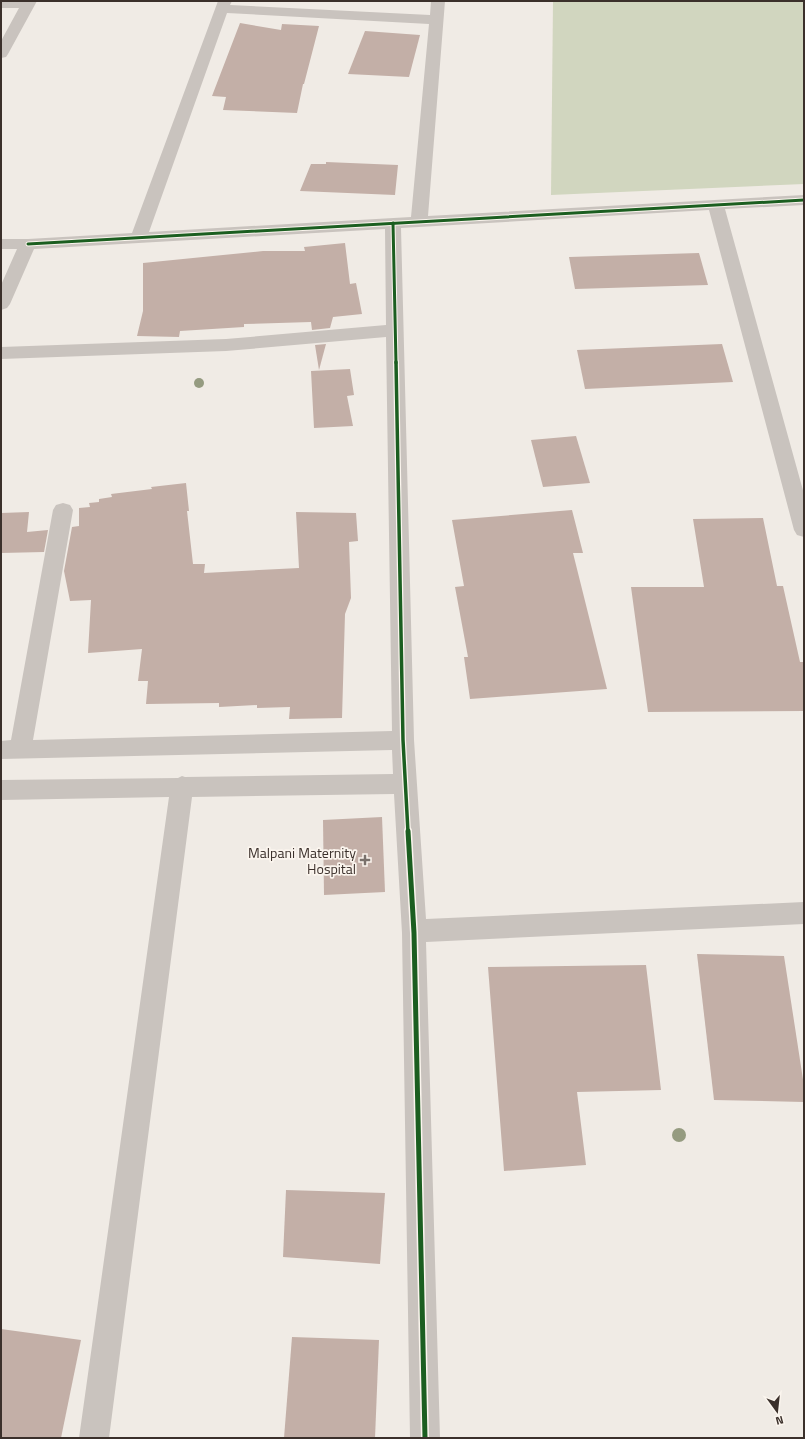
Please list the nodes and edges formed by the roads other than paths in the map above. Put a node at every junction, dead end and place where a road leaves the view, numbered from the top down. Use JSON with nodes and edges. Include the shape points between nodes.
{"nodes":[{"id":1,"x":438,"y":1,"type":"edge"},
{"id":2,"x":30,"y":2,"type":"edge"},
{"id":3,"x":1,"y":4,"type":"edge"},
{"id":4,"x":223,"y":5,"type":"edge"},
{"id":5,"x":436,"y":20,"type":"junction"},
{"id":6,"x":1,"y":54,"type":"edge"},
{"id":7,"x":804,"y":200,"type":"edge"},
{"id":8,"x":716,"y":205,"type":"junction"},
{"id":9,"x":419,"y":222,"type":"junction"},
{"id":10,"x":393,"y":223,"type":"junction"},
{"id":11,"x":139,"y":237,"type":"junction"},
{"id":12,"x":1,"y":244,"type":"edge"},
{"id":13,"x":28,"y":244,"type":"junction"},
{"id":14,"x":1,"y":304,"type":"edge"},
{"id":15,"x":394,"y":330,"type":"junction"},
{"id":16,"x":1,"y":352,"type":"edge"},
{"id":17,"x":64,"y":510,"type":"dead end"},
{"id":18,"x":804,"y":530,"type":"edge"},
{"id":19,"x":403,"y":740,"type":"junction"},
{"id":20,"x":10,"y":750,"type":"edge"},
{"id":21,"x":404,"y":784,"type":"junction"},
{"id":22,"x":182,"y":786,"type":"junction"},
{"id":23,"x":1,"y":790,"type":"edge"},
{"id":24,"x":804,"y":913,"type":"edge"},
{"id":25,"x":414,"y":931,"type":"junction"},
{"id":26,"x":94,"y":1438,"type":"edge"},
{"id":27,"x":424,"y":1438,"type":"edge"}],
"edges":[{"from":1,"to":5,"type":"street"},
{"from":2,"to":3,"type":"street"},
{"from":2,"to":6,"type":"street"},
{"from":4,"to":5,"type":"street"},
{"from":4,"to":11,"type":"street"},
{"from":5,"to":9,"type":"street"},
{"from":7,"to":8,"type":"street"},
{"from":8,"to":9,"type":"street"},
{"from":8,"to":18,"type":"street"},
{"from":9,"to":10,"type":"street"},
{"from":10,"to":11,"type":"street"},
{"from":10,"to":15,"type":"street"},
{"from":11,"to":13,"type":"street"},
{"from":12,"to":13,"type":"street"},
{"from":13,"to":14,"type":"street"},
{"from":15,"to":16,"type":"street","via":[[226,346]]},
{"from":15,"to":19,"type":"street"},
{"from":17,"to":20,"type":"street"},
{"from":19,"to":20,"type":"street"},
{"from":19,"to":21,"type":"street"},
{"from":21,"to":22,"type":"street"},
{"from":21,"to":25,"type":"street"},
{"from":22,"to":23,"type":"street"},
{"from":22,"to":26,"type":"street"},
{"from":24,"to":25,"type":"street"},
{"from":25,"to":27,"type":"street"}]}
